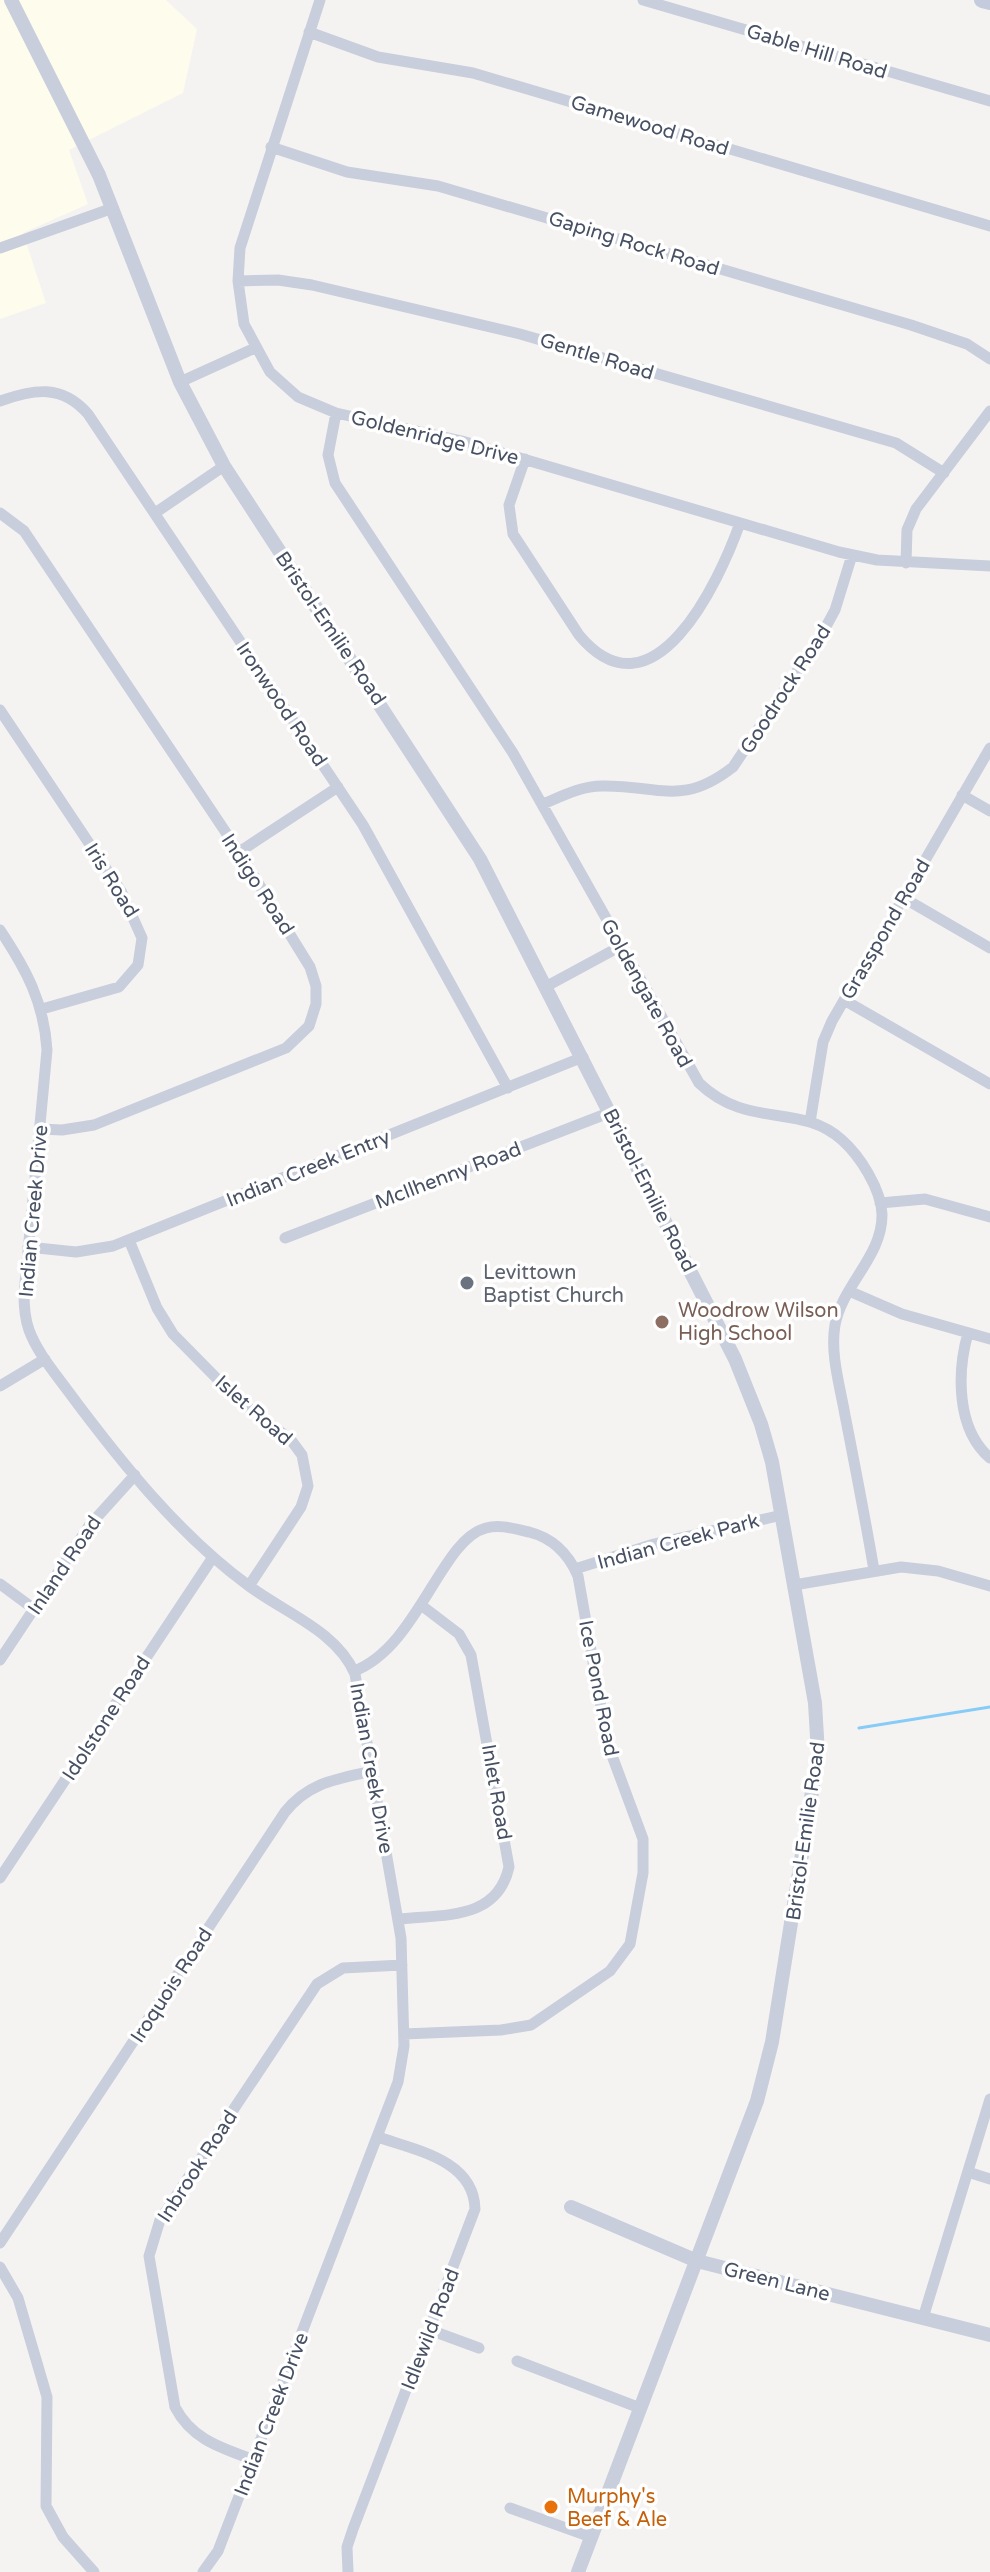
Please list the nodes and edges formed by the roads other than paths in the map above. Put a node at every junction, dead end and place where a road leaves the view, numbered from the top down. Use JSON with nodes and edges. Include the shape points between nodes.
{"nodes":[{"id":1,"x":11,"y":0,"type":"edge"},
{"id":2,"x":320,"y":0,"type":"edge"},
{"id":3,"x":643,"y":0,"type":"edge"},
{"id":4,"x":982,"y":0,"type":"edge"},
{"id":5,"x":990,"y":2,"type":"edge"},
{"id":6,"x":309,"y":32,"type":"junction"},
{"id":7,"x":990,"y":101,"type":"edge"},
{"id":8,"x":271,"y":147,"type":"junction"},
{"id":9,"x":113,"y":208,"type":"junction"},
{"id":10,"x":990,"y":226,"type":"edge"},
{"id":11,"x":0,"y":248,"type":"edge"},
{"id":12,"x":238,"y":281,"type":"junction"},
{"id":13,"x":255,"y":348,"type":"junction"},
{"id":14,"x":990,"y":359,"type":"edge"},
{"id":15,"x":180,"y":382,"type":"junction"},
{"id":16,"x":0,"y":401,"type":"edge"},
{"id":17,"x":990,"y":411,"type":"edge"},
{"id":18,"x":336,"y":413,"type":"junction"},
{"id":19,"x":525,"y":459,"type":"junction"},
{"id":20,"x":224,"y":466,"type":"junction"},
{"id":21,"x":944,"y":473,"type":"junction"},
{"id":22,"x":0,"y":513,"type":"edge"},
{"id":23,"x":155,"y":513,"type":"junction"},
{"id":24,"x":740,"y":523,"type":"junction"},
{"id":25,"x":852,"y":555,"type":"junction"},
{"id":26,"x":906,"y":563,"type":"junction"},
{"id":27,"x":990,"y":566,"type":"edge"},
{"id":28,"x":0,"y":710,"type":"edge"},
{"id":29,"x":990,"y":748,"type":"edge"},
{"id":30,"x":338,"y":787,"type":"junction"},
{"id":31,"x":962,"y":795,"type":"junction"},
{"id":32,"x":543,"y":804,"type":"junction"},
{"id":33,"x":990,"y":811,"type":"edge"},
{"id":34,"x":239,"y":852,"type":"junction"},
{"id":35,"x":902,"y":897,"type":"junction"},
{"id":36,"x":2,"y":937,"type":"edge"},
{"id":37,"x":621,"y":946,"type":"junction"},
{"id":38,"x":990,"y":948,"type":"edge"},
{"id":39,"x":547,"y":986,"type":"junction"},
{"id":40,"x":844,"y":1000,"type":"junction"},
{"id":41,"x":42,"y":1009,"type":"junction"},
{"id":42,"x":583,"y":1057,"type":"junction"},
{"id":43,"x":990,"y":1084,"type":"edge"},
{"id":44,"x":508,"y":1088,"type":"junction"},
{"id":45,"x":611,"y":1112,"type":"junction"},
{"id":46,"x":810,"y":1122,"type":"junction"},
{"id":47,"x":40,"y":1129,"type":"junction"},
{"id":48,"x":880,"y":1203,"type":"junction"},
{"id":49,"x":990,"y":1217,"type":"edge"},
{"id":50,"x":285,"y":1238,"type":"dead end"},
{"id":51,"x":129,"y":1240,"type":"junction"},
{"id":52,"x":28,"y":1247,"type":"junction"},
{"id":53,"x":849,"y":1291,"type":"junction"},
{"id":54,"x":968,"y":1333,"type":"junction"},
{"id":55,"x":990,"y":1339,"type":"edge"},
{"id":56,"x":45,"y":1359,"type":"junction"},
{"id":57,"x":0,"y":1386,"type":"edge"},
{"id":58,"x":990,"y":1458,"type":"edge"},
{"id":59,"x":135,"y":1475,"type":"junction"},
{"id":60,"x":782,"y":1515,"type":"junction"},
{"id":61,"x":213,"y":1557,"type":"junction"},
{"id":62,"x":575,"y":1569,"type":"junction"},
{"id":63,"x":874,"y":1570,"type":"junction"},
{"id":64,"x":0,"y":1584,"type":"edge"},
{"id":65,"x":794,"y":1585,"type":"junction"},
{"id":66,"x":249,"y":1586,"type":"junction"},
{"id":67,"x":990,"y":1586,"type":"edge"},
{"id":68,"x":421,"y":1605,"type":"junction"},
{"id":69,"x":34,"y":1609,"type":"junction"},
{"id":70,"x":0,"y":1660,"type":"edge"},
{"id":71,"x":354,"y":1671,"type":"junction"},
{"id":72,"x":373,"y":1771,"type":"junction"},
{"id":73,"x":0,"y":1878,"type":"edge"},
{"id":74,"x":399,"y":1919,"type":"junction"},
{"id":75,"x":402,"y":1965,"type":"junction"},
{"id":76,"x":404,"y":2034,"type":"junction"},
{"id":77,"x":990,"y":2099,"type":"edge"},
{"id":78,"x":378,"y":2137,"type":"junction"},
{"id":79,"x":968,"y":2172,"type":"junction"},
{"id":80,"x":990,"y":2179,"type":"edge"},
{"id":81,"x":571,"y":2207,"type":"dead end"},
{"id":82,"x":0,"y":2243,"type":"edge"},
{"id":83,"x":697,"y":2261,"type":"junction"},
{"id":84,"x":0,"y":2267,"type":"edge"},
{"id":85,"x":923,"y":2318,"type":"junction"},
{"id":86,"x":430,"y":2330,"type":"junction"},
{"id":87,"x":990,"y":2335,"type":"edge"},
{"id":88,"x":479,"y":2348,"type":"dead end"},
{"id":89,"x":517,"y":2361,"type":"dead end"},
{"id":90,"x":640,"y":2408,"type":"junction"},
{"id":91,"x":254,"y":2460,"type":"junction"},
{"id":92,"x":510,"y":2508,"type":"dead end"},
{"id":93,"x":591,"y":2537,"type":"junction"},
{"id":94,"x":94,"y":2572,"type":"edge"},
{"id":95,"x":203,"y":2572,"type":"edge"},
{"id":96,"x":348,"y":2572,"type":"edge"},
{"id":97,"x":578,"y":2572,"type":"edge"}],
"edges":[{"from":1,"to":9,"type":"street","name":"Bristol-Emilie Road"},
{"from":2,"to":6,"type":"street","name":"Goldenridge Drive"},
{"from":3,"to":7,"type":"street","name":"Gable Hill Road"},
{"from":4,"to":5,"type":"main road"},
{"from":6,"to":8,"type":"street","name":"Goldenridge Drive"},
{"from":6,"to":10,"type":"street","name":"Gamewood Road","via":[[378,57],[473,73]]},
{"from":8,"to":12,"type":"street","name":"Goldenridge Drive","via":[[247,221]]},
{"from":8,"to":14,"type":"street","name":"Gaping Rock Road","via":[[347,172],[438,186],[517,208],[911,325],[967,344]]},
{"from":9,"to":11,"type":"street"},
{"from":9,"to":15,"type":"street","name":"Bristol-Emilie Road"},
{"from":12,"to":13,"type":"street","name":"Goldenridge Drive","via":[[244,324]]},
{"from":12,"to":21,"type":"street","name":"Gentle Road","via":[[312,285],[520,334],[896,443]]},
{"from":13,"to":15,"type":"street"},
{"from":13,"to":18,"type":"street","name":"Goldenridge Drive","via":[[286,388]]},
{"from":15,"to":20,"type":"street","name":"Bristol-Emilie Road"},
{"from":16,"to":23,"type":"street","name":"Ironwood Road","via":[[50,390],[76,401]]},
{"from":17,"to":21,"type":"street"},
{"from":18,"to":19,"type":"street","name":"Goldenridge Drive"},
{"from":18,"to":32,"type":"street","name":"Goldengate Road","via":[[328,455],[335,483]]},
{"from":19,"to":24,"type":"street","name":"Goldenridge Drive"},
{"from":19,"to":24,"type":"street","via":[[509,505],[513,534],[579,635],[618,663],[638,664],[671,646],[724,565]]},
{"from":20,"to":23,"type":"street"},
{"from":20,"to":39,"type":"street","name":"Bristol-Emilie Road","via":[[459,822]]},
{"from":21,"to":26,"type":"street","via":[[910,519]]},
{"from":22,"to":34,"type":"street","name":"Indigo Road","via":[[24,531]]},
{"from":23,"to":30,"type":"street","name":"Ironwood Road"},
{"from":24,"to":25,"type":"street","name":"Goldenridge Drive"},
{"from":25,"to":26,"type":"street","name":"Goldenridge Drive"},
{"from":25,"to":32,"type":"street","name":"Goodrock Road","via":[[822,634],[733,767],[714,783],[693,791],[590,786]]},
{"from":26,"to":27,"type":"street","name":"Goldenridge Drive"},
{"from":28,"to":41,"type":"street","name":"Iris Road","via":[[121,891],[142,938],[138,965],[119,987]]},
{"from":29,"to":31,"type":"street","name":"Grasspond Road"},
{"from":30,"to":34,"type":"street"},
{"from":30,"to":44,"type":"street","name":"Ironwood Road","via":[[392,873]]},
{"from":31,"to":33,"type":"street"},
{"from":31,"to":35,"type":"street","name":"Grasspond Road"},
{"from":32,"to":37,"type":"street","name":"Goldengate Road"},
{"from":34,"to":47,"type":"street","name":"Indigo Road","via":[[314,977],[316,1004],[303,1036],[265,1058],[94,1125]]},
{"from":35,"to":38,"type":"street"},
{"from":35,"to":40,"type":"street","name":"Grasspond Road"},
{"from":36,"to":41,"type":"street","name":"Indian Creek Drive","via":[[29,973]]},
{"from":37,"to":39,"type":"street"},
{"from":37,"to":46,"type":"street","name":"Goldengate Road","via":[[682,1058],[707,1092],[740,1111]]},
{"from":39,"to":42,"type":"street","name":"Bristol-Emilie Road"},
{"from":40,"to":43,"type":"street"},
{"from":40,"to":46,"type":"street","name":"Grasspond Road","via":[[823,1042]]},
{"from":41,"to":47,"type":"street","name":"Indian Creek Drive","via":[[47,1050]]},
{"from":42,"to":44,"type":"street","name":"Indian Creek Entry"},
{"from":42,"to":45,"type":"street","name":"Bristol-Emilie Road"},
{"from":44,"to":51,"type":"street","name":"Indian Creek Entry"},
{"from":45,"to":50,"type":"street","name":"McIlhenny Road"},
{"from":45,"to":60,"type":"street","name":"Bristol-Emilie Road","via":[[749,1391]]},
{"from":46,"to":48,"type":"street","name":"Goldengate Road","via":[[852,1151]]},
{"from":47,"to":52,"type":"street","name":"Indian Creek Drive"},
{"from":48,"to":49,"type":"street","via":[[925,1199]]},
{"from":48,"to":53,"type":"street","via":[[879,1236]]},
{"from":51,"to":52,"type":"street","name":"Indian Creek Entry","via":[[76,1252]]},
{"from":51,"to":66,"type":"street","name":"Islet Road","via":[[173,1334],[302,1455],[308,1486],[301,1507]]},
{"from":52,"to":56,"type":"street","name":"Indian Creek Drive","via":[[24,1302],[28,1328]]},
{"from":53,"to":54,"type":"street","via":[[902,1314]]},
{"from":53,"to":63,"type":"street","via":[[836,1317],[834,1350]]},
{"from":54,"to":55,"type":"street"},
{"from":54,"to":58,"type":"street","via":[[961,1370],[965,1413],[972,1437]]},
{"from":56,"to":57,"type":"street"},
{"from":56,"to":59,"type":"street","name":"Indian Creek Drive"},
{"from":59,"to":61,"type":"street","name":"Indian Creek Drive"},
{"from":59,"to":69,"type":"street","name":"Inland Road","via":[[89,1526]]},
{"from":60,"to":62,"type":"street","name":"Indian Creek Park","via":[[654,1544]]},
{"from":60,"to":65,"type":"street","name":"Bristol-Emilie Road"},
{"from":61,"to":66,"type":"street","name":"Indian Creek Drive"},
{"from":61,"to":73,"type":"street","name":"Idolstone Road"},
{"from":62,"to":68,"type":"street","via":[[546,1538],[487,1527],[465,1541]]},
{"from":62,"to":76,"type":"street","name":"Ice Pond Road","via":[[607,1742],[643,1839],[643,1873],[630,1944],[610,1971],[531,2025]]},
{"from":63,"to":65,"type":"street"},
{"from":63,"to":67,"type":"street","via":[[918,1568]]},
{"from":64,"to":69,"type":"street"},
{"from":65,"to":83,"type":"street","name":"Bristol-Emilie Road","via":[[818,1731],[804,1860],[766,2068]]},
{"from":66,"to":71,"type":"street","name":"Indian Creek Drive","via":[[337,1645]]},
{"from":68,"to":71,"type":"street","via":[[394,1646]]},
{"from":68,"to":74,"type":"street","name":"Inlet Road","via":[[459,1634],[471,1655],[509,1867],[501,1890],[481,1909]]},
{"from":69,"to":70,"type":"street","name":"Inland Road"},
{"from":71,"to":72,"type":"street","name":"Indian Creek Drive"},
{"from":72,"to":74,"type":"street","name":"Indian Creek Drive"},
{"from":72,"to":82,"type":"street","name":"Iroquois Road","via":[[318,1783],[297,1796]]},
{"from":74,"to":75,"type":"street","name":"Indian Creek Drive"},
{"from":75,"to":76,"type":"street","name":"Indian Creek Drive"},
{"from":75,"to":91,"type":"street","name":"Inbrook Road","via":[[343,1968],[317,1984],[160,2220],[150,2246],[150,2277],[182,2422],[200,2438]]},
{"from":76,"to":78,"type":"street","name":"Indian Creek Drive","via":[[398,2082]]},
{"from":77,"to":79,"type":"street"},
{"from":78,"to":86,"type":"street","name":"Idlewild Road","via":[[454,2167],[473,2192],[473,2218]]},
{"from":78,"to":91,"type":"street","name":"Indian Creek Drive"},
{"from":79,"to":80,"type":"street"},
{"from":79,"to":85,"type":"street"},
{"from":81,"to":83,"type":"street","name":"Green Lane"},
{"from":83,"to":85,"type":"street","name":"Green Lane"},
{"from":83,"to":90,"type":"street","name":"Bristol-Emilie Road"},
{"from":84,"to":94,"type":"street","via":[[18,2298],[47,2397],[46,2506],[57,2530]]},
{"from":85,"to":87,"type":"street","name":"Green Lane"},
{"from":86,"to":88,"type":"street"},
{"from":86,"to":96,"type":"street","name":"Idlewild Road","via":[[350,2538]]},
{"from":89,"to":90,"type":"street"},
{"from":90,"to":93,"type":"street","name":"Bristol-Emilie Road"},
{"from":91,"to":95,"type":"street","name":"Indian Creek Drive","via":[[218,2551]]},
{"from":92,"to":93,"type":"street"},
{"from":93,"to":97,"type":"street","name":"Bristol-Emilie Road"}]}
